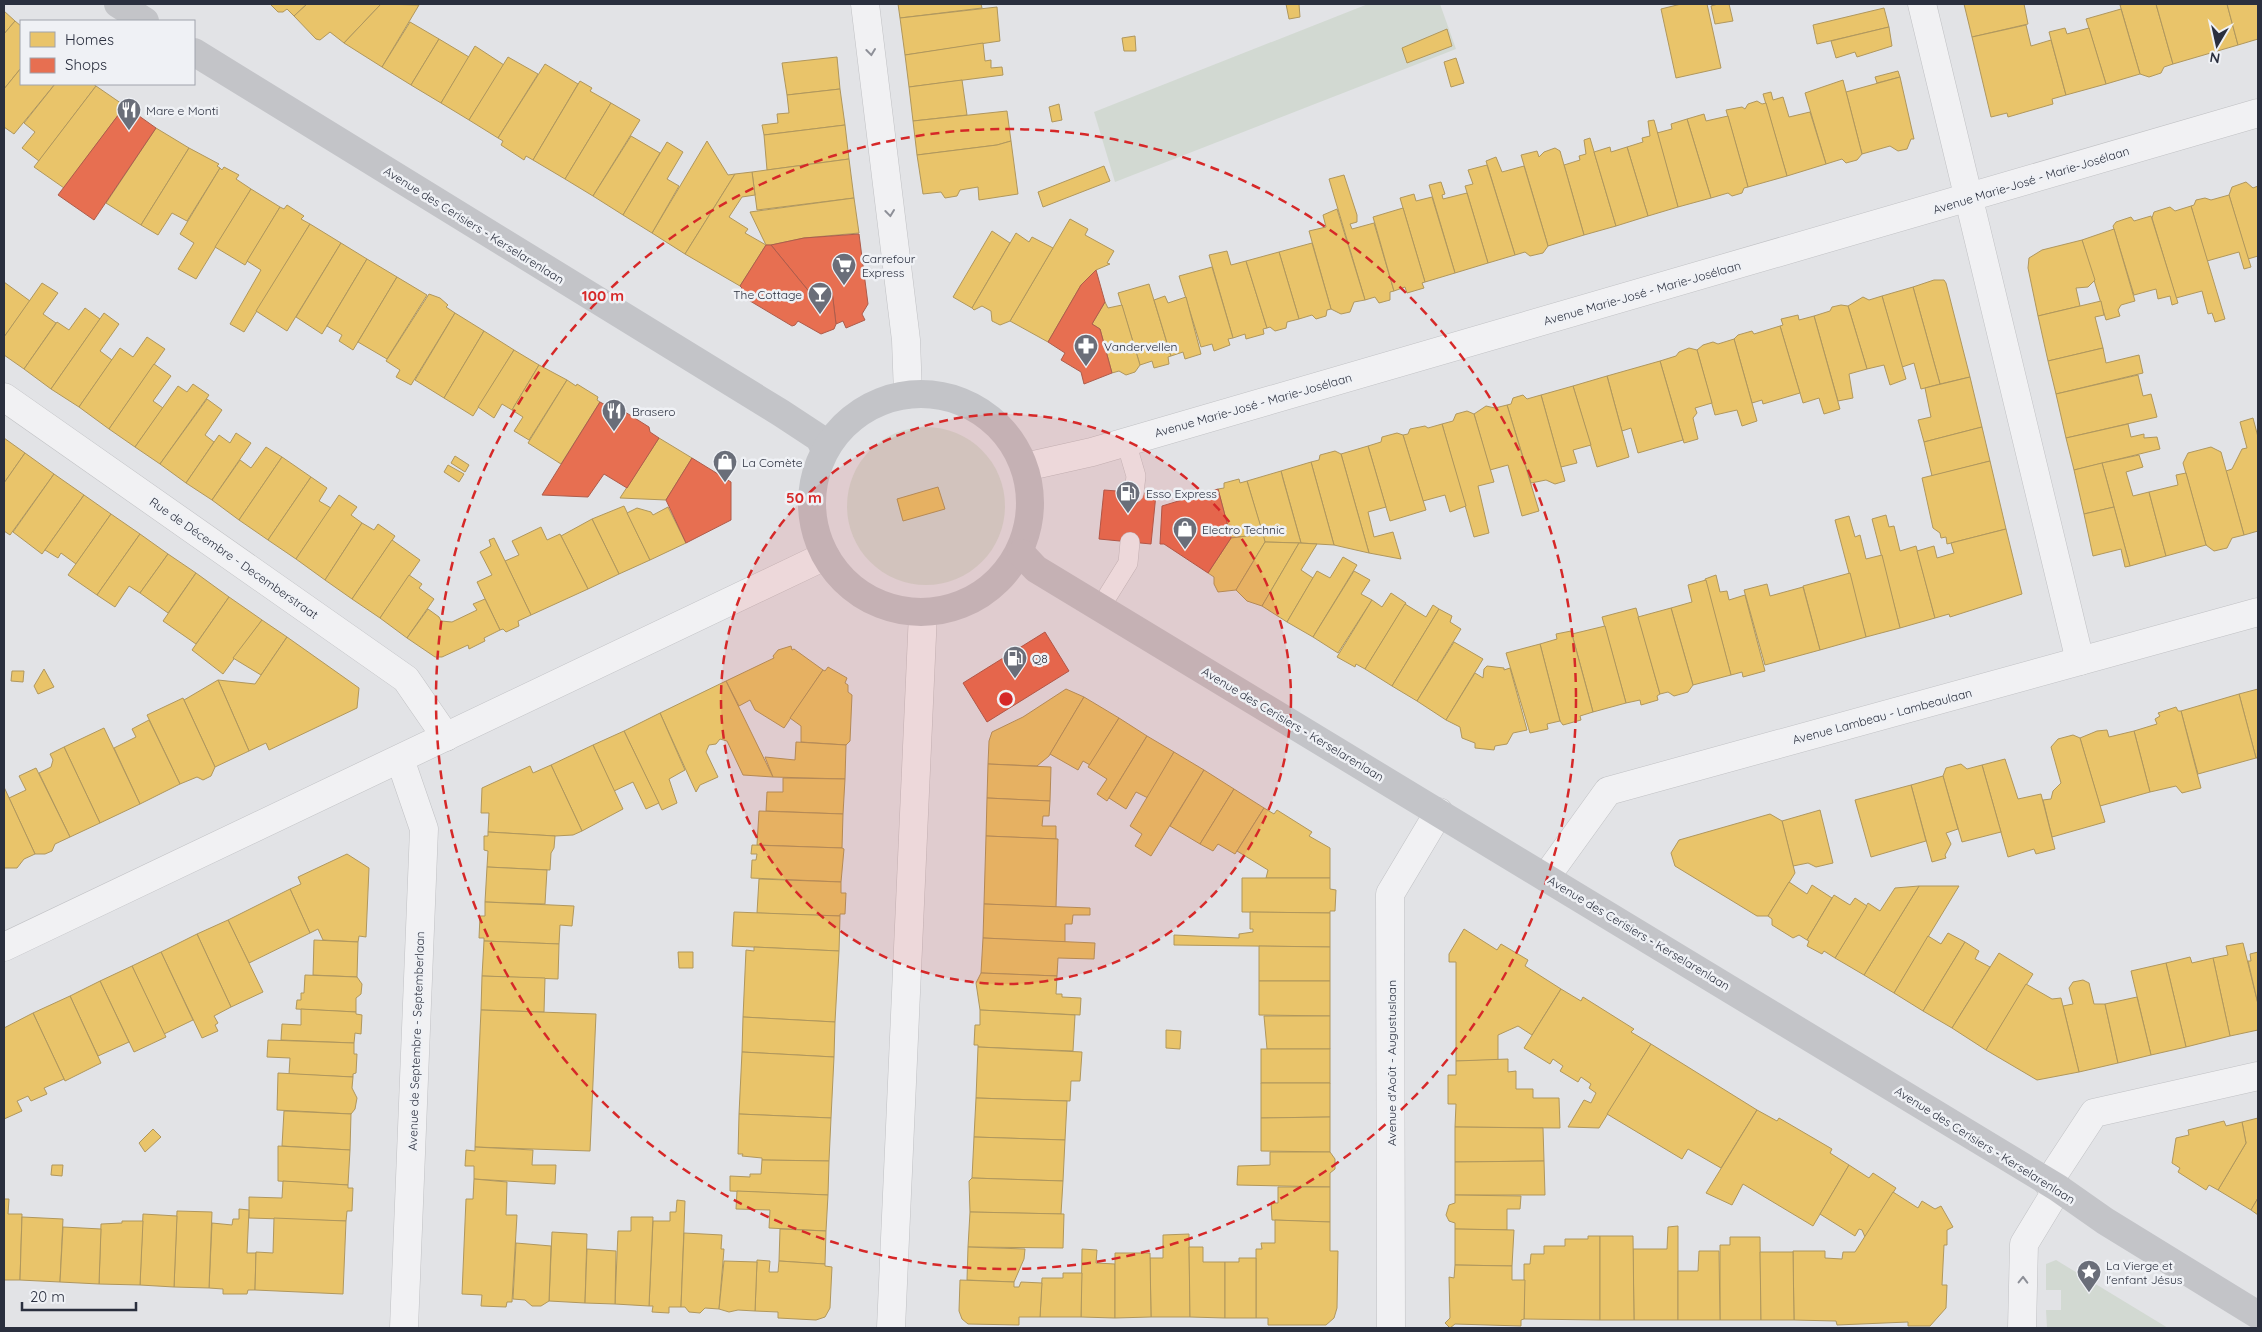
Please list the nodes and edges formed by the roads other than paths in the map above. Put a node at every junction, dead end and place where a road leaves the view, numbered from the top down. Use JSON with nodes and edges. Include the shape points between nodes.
{"nodes":[{"id":1,"x":118,"y":4,"type":"edge"},
{"id":2,"x":865,"y":4,"type":"edge"},
{"id":3,"x":1922,"y":4,"type":"edge"},
{"id":4,"x":143,"y":20,"type":"edge"},
{"id":5,"x":195,"y":53,"type":"edge"},
{"id":6,"x":2258,"y":113,"type":"edge"},
{"id":7,"x":1968,"y":198,"type":"junction"},
{"id":8,"x":908,"y":394,"type":"junction"},
{"id":9,"x":4,"y":397,"type":"edge"},
{"id":10,"x":1126,"y":442,"type":"junction"},
{"id":11,"x":826,"y":450,"type":"junction"},
{"id":12,"x":1025,"y":467,"type":"junction"},
{"id":13,"x":1134,"y":493,"type":"dead end"},
{"id":14,"x":1130,"y":542,"type":"dead end"},
{"id":15,"x":1021,"y":552,"type":"junction"},
{"id":16,"x":825,"y":556,"type":"junction"},
{"id":17,"x":1100,"y":608,"type":"junction"},
{"id":18,"x":2258,"y":612,"type":"edge"},
{"id":19,"x":923,"y":613,"type":"junction"},
{"id":20,"x":2080,"y":661,"type":"junction"},
{"id":21,"x":446,"y":737,"type":"junction"},
{"id":22,"x":400,"y":759,"type":"junction"},
{"id":23,"x":1439,"y":812,"type":"junction"},
{"id":24,"x":1546,"y":877,"type":"junction"},
{"id":25,"x":4,"y":947,"type":"edge"},
{"id":26,"x":2258,"y":1076,"type":"edge"},
{"id":27,"x":2053,"y":1186,"type":"junction"},
{"id":28,"x":2258,"y":1315,"type":"edge"},
{"id":29,"x":404,"y":1328,"type":"edge"},
{"id":30,"x":891,"y":1328,"type":"edge"},
{"id":31,"x":1391,"y":1328,"type":"edge"},
{"id":32,"x":2022,"y":1328,"type":"edge"}],
"edges":[{"from":1,"to":4,"type":"street"},
{"from":2,"to":8,"type":"street","one_way":true,"via":[[906,340]]},
{"from":3,"to":7,"type":"street"},
{"from":5,"to":11,"type":"street","name":"Avenue des Cerisiers - Kerselarenlaan","via":[[781,413],[819,438]]},
{"from":6,"to":7,"type":"street","name":"Avenue Marie-José - Marie-Josélaan"},
{"from":7,"to":10,"type":"street","name":"Avenue Marie-José - Marie-Josélaan"},
{"from":7,"to":20,"type":"street"},
{"from":8,"to":11,"type":"street","via":[[881,401],[865,410],[845,425]]},
{"from":8,"to":12,"type":"street","via":[[949,397],[982,413],[1002,429]]},
{"from":9,"to":21,"type":"street","name":"Rue de Décembre - Decemberstraat","via":[[406,679]]},
{"from":10,"to":12,"type":"street","name":"Avenue Marie-José - Marie-Josélaan"},
{"from":10,"to":13,"type":"lane","via":[[1136,476]]},
{"from":11,"to":16,"type":"street","via":[[814,480],[812,513]]},
{"from":12,"to":15,"type":"street","via":[[1031,499]]},
{"from":14,"to":17,"type":"lane","via":[[1128,563]]},
{"from":15,"to":17,"type":"street","name":"Avenue des Cerisiers - Kerselarenlaan","via":[[1036,569]]},
{"from":15,"to":19,"type":"street","via":[[990,589],[966,603]]},
{"from":16,"to":19,"type":"street","via":[[836,572],[861,595],[886,607]]},
{"from":16,"to":21,"type":"street"},
{"from":17,"to":23,"type":"street","name":"Avenue des Cerisiers - Kerselarenlaan"},
{"from":18,"to":20,"type":"street","name":"Avenue Lambeau - Lambeaulaan"},
{"from":19,"to":30,"type":"street"},
{"from":20,"to":24,"type":"street","name":"Avenue Lambeau - Lambeaulaan","via":[[1608,791]]},
{"from":21,"to":22,"type":"street"},
{"from":22,"to":25,"type":"street"},
{"from":22,"to":29,"type":"street","name":"Avenue de Septembre - Septemberlaan","via":[[424,829]]},
{"from":23,"to":24,"type":"street","name":"Avenue des Cerisiers - Kerselarenlaan"},
{"from":23,"to":31,"type":"street","name":"Avenue d'Août - Augustuslaan","via":[[1390,894]]},
{"from":24,"to":27,"type":"street","name":"Avenue des Cerisiers - Kerselarenlaan"},
{"from":26,"to":27,"type":"street","via":[[2094,1113]]},
{"from":27,"to":28,"type":"street","name":"Avenue des Cerisiers - Kerselarenlaan"},
{"from":32,"to":27,"type":"street","one_way":true,"via":[[2024,1244]]}]}
